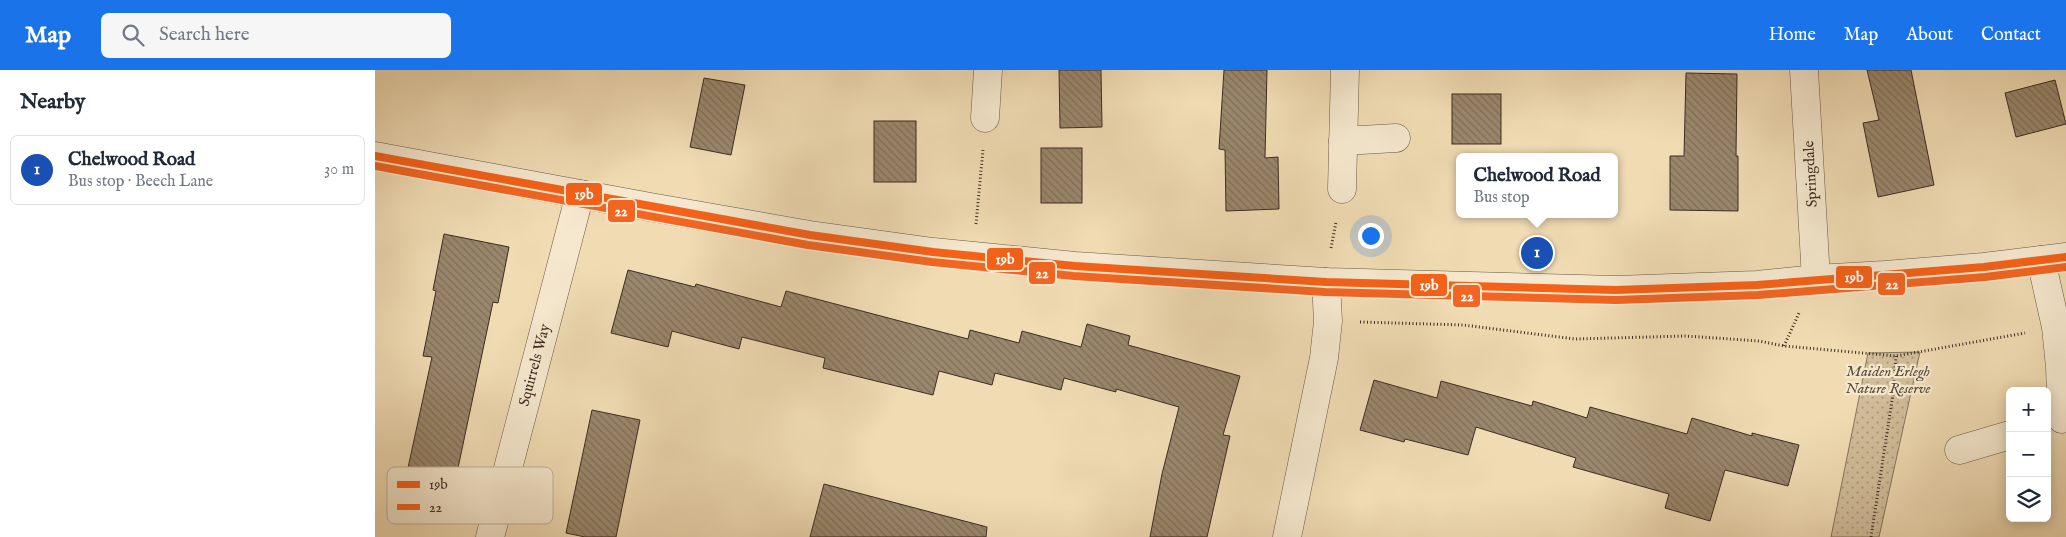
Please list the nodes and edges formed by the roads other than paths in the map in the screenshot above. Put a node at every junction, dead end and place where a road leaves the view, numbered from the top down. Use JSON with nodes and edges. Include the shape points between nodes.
{"nodes":[{"id":1,"x":988,"y":70,"type":"edge"},
{"id":2,"x":1345,"y":70,"type":"edge"},
{"id":3,"x":1803,"y":70,"type":"edge"},
{"id":4,"x":985,"y":118,"type":"road end"},
{"id":5,"x":1396,"y":138,"type":"dead end"},
{"id":6,"x":1343,"y":141,"type":"junction"},
{"id":7,"x":375,"y":156,"type":"edge"},
{"id":8,"x":1342,"y":189,"type":"dead end"},
{"id":9,"x":580,"y":194,"type":"junction"},
{"id":10,"x":2054,"y":258,"type":"edge"},
{"id":11,"x":1816,"y":279,"type":"junction"},
{"id":12,"x":1326,"y":282,"type":"junction"},
{"id":13,"x":2058,"y":420,"type":"edge"},
{"id":14,"x":2006,"y":436,"type":"edge"},
{"id":15,"x":1959,"y":450,"type":"dead end"},
{"id":16,"x":508,"y":467,"type":"edge"},
{"id":17,"x":493,"y":524,"type":"edge"},
{"id":18,"x":490,"y":537,"type":"edge"},
{"id":19,"x":1287,"y":537,"type":"edge"}],
"edges":[{"from":1,"to":4,"type":"street"},
{"from":2,"to":6,"type":"street"},
{"from":3,"to":11,"type":"street","name":"Springdale"},
{"from":5,"to":6,"type":"street"},
{"from":6,"to":8,"type":"street"},
{"from":7,"to":9,"type":"street"},
{"from":9,"to":12,"type":"street","via":[[810,235],[974,257]]},
{"from":9,"to":16,"type":"street","name":"Squirrels Way"},
{"from":10,"to":11,"type":"street","via":[[1984,267]]},
{"from":10,"to":13,"type":"street","via":[[2060,367]]},
{"from":11,"to":12,"type":"street","via":[[1616,290]]},
{"from":12,"to":19,"type":"street","via":[[1328,321],[1324,358]]},
{"from":14,"to":15,"type":"street"},
{"from":17,"to":18,"type":"street","name":"Squirrels Way"}]}
